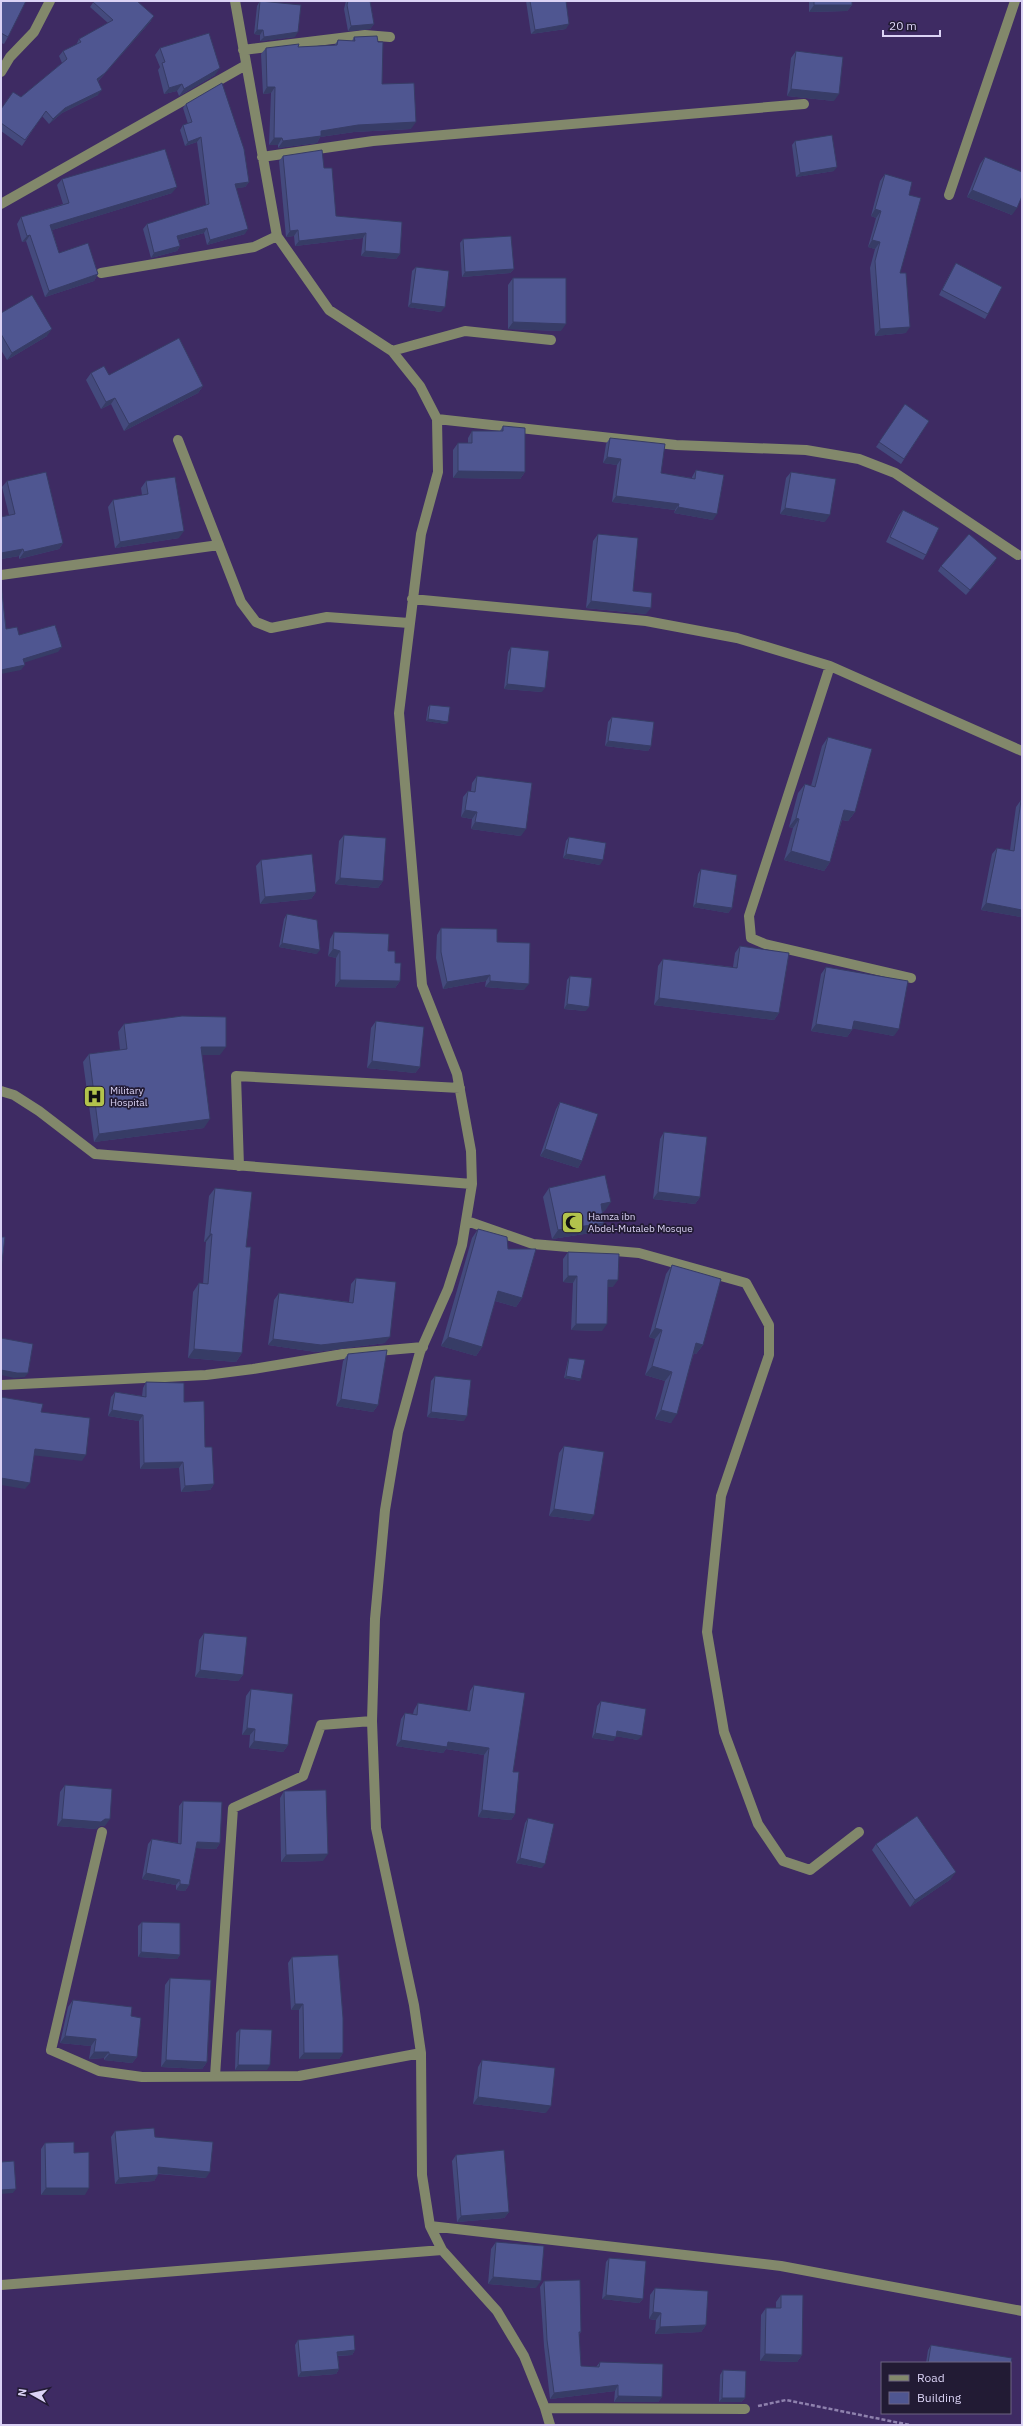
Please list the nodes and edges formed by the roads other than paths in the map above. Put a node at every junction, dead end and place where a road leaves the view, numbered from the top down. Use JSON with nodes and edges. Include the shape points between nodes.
{"nodes":[{"id":1,"x":50,"y":1,"type":"edge"},
{"id":2,"x":235,"y":1,"type":"edge"},
{"id":3,"x":1015,"y":1,"type":"edge"},
{"id":4,"x":390,"y":37,"type":"dead end"},
{"id":5,"x":243,"y":50,"type":"junction"},
{"id":6,"x":246,"y":65,"type":"junction"},
{"id":7,"x":1,"y":72,"type":"edge"},
{"id":8,"x":804,"y":104,"type":"edge"},
{"id":9,"x":262,"y":157,"type":"junction"},
{"id":10,"x":949,"y":195,"type":"dead end"},
{"id":11,"x":1,"y":204,"type":"edge"},
{"id":12,"x":277,"y":236,"type":"junction"},
{"id":13,"x":101,"y":273,"type":"dead end"},
{"id":14,"x":551,"y":340,"type":"dead end"},
{"id":15,"x":392,"y":351,"type":"junction"},
{"id":16,"x":437,"y":419,"type":"junction"},
{"id":17,"x":178,"y":440,"type":"dead end"},
{"id":18,"x":219,"y":546,"type":"junction"},
{"id":19,"x":1018,"y":555,"type":"dead end"},
{"id":20,"x":1,"y":575,"type":"edge"},
{"id":21,"x":412,"y":599,"type":"junction"},
{"id":22,"x":409,"y":623,"type":"junction"},
{"id":23,"x":830,"y":666,"type":"junction"},
{"id":24,"x":1022,"y":751,"type":"edge"},
{"id":25,"x":911,"y":978,"type":"dead end"},
{"id":26,"x":460,"y":1088,"type":"junction"},
{"id":27,"x":1,"y":1091,"type":"edge"},
{"id":28,"x":239,"y":1166,"type":"junction"},
{"id":29,"x":472,"y":1184,"type":"junction"},
{"id":30,"x":467,"y":1221,"type":"junction"},
{"id":31,"x":423,"y":1346,"type":"junction"},
{"id":32,"x":1,"y":1385,"type":"edge"},
{"id":33,"x":372,"y":1721,"type":"junction"},
{"id":34,"x":102,"y":1832,"type":"edge"},
{"id":35,"x":859,"y":1832,"type":"dead end"},
{"id":36,"x":420,"y":2053,"type":"junction"},
{"id":37,"x":215,"y":2076,"type":"junction"},
{"id":38,"x":430,"y":2226,"type":"junction"},
{"id":39,"x":442,"y":2250,"type":"junction"},
{"id":40,"x":1,"y":2285,"type":"edge"},
{"id":41,"x":1022,"y":2311,"type":"edge"},
{"id":42,"x":545,"y":2408,"type":"junction"},
{"id":43,"x":745,"y":2409,"type":"road end"},
{"id":44,"x":550,"y":2425,"type":"edge"}],
"edges":[{"from":1,"to":7,"type":"street","via":[[34,32],[10,57]]},
{"from":2,"to":5,"type":"street"},
{"from":3,"to":10,"type":"street"},
{"from":4,"to":5,"type":"street","via":[[365,35]]},
{"from":5,"to":6,"type":"street"},
{"from":6,"to":9,"type":"street"},
{"from":6,"to":11,"type":"street"},
{"from":8,"to":9,"type":"street","via":[[373,140]]},
{"from":9,"to":12,"type":"street"},
{"from":12,"to":13,"type":"street","via":[[254,247]]},
{"from":12,"to":15,"type":"street","via":[[329,310]]},
{"from":14,"to":15,"type":"street","via":[[465,331]]},
{"from":15,"to":16,"type":"street","via":[[420,386]]},
{"from":16,"to":19,"type":"street","via":[[676,445],[806,450],[859,459],[895,473]]},
{"from":16,"to":21,"type":"street","via":[[438,472],[421,534]]},
{"from":17,"to":18,"type":"street"},
{"from":18,"to":20,"type":"street"},
{"from":18,"to":22,"type":"street","via":[[241,602],[256,622],[270,628],[327,616]]},
{"from":21,"to":22,"type":"street"},
{"from":21,"to":23,"type":"street","via":[[646,621],[737,638]]},
{"from":22,"to":26,"type":"street","via":[[399,712],[422,985],[457,1074]]},
{"from":23,"to":24,"type":"street"},
{"from":23,"to":25,"type":"street","via":[[749,916],[751,938],[765,944]]},
{"from":26,"to":28,"type":"street","via":[[236,1076]]},
{"from":26,"to":29,"type":"street","via":[[471,1151]]},
{"from":27,"to":28,"type":"street","via":[[14,1095],[39,1111],[95,1154]]},
{"from":28,"to":29,"type":"street"},
{"from":29,"to":30,"type":"street"},
{"from":30,"to":31,"type":"street","via":[[448,1289]]},
{"from":30,"to":35,"type":"street","via":[[533,1244],[638,1253],[746,1282],[769,1324],[769,1355],[721,1496],[707,1632],[724,1732],[758,1824],[783,1861],[810,1870]]},
{"from":31,"to":32,"type":"street","via":[[343,1354],[206,1375]]},
{"from":31,"to":33,"type":"street","via":[[398,1432],[384,1510],[375,1619]]},
{"from":33,"to":36,"type":"street","via":[[376,1828],[414,2006]]},
{"from":33,"to":37,"type":"street","via":[[321,1724],[303,1776],[233,1808]]},
{"from":34,"to":37,"type":"street","via":[[51,2050],[99,2071],[142,2077]]},
{"from":36,"to":37,"type":"street","via":[[299,2076]]},
{"from":36,"to":38,"type":"street","via":[[422,2175]]},
{"from":38,"to":39,"type":"street"},
{"from":38,"to":41,"type":"street","via":[[782,2266]]},
{"from":39,"to":40,"type":"street"},
{"from":39,"to":42,"type":"street","via":[[497,2311],[524,2356]]},
{"from":42,"to":43,"type":"street"},
{"from":42,"to":44,"type":"street"}]}
